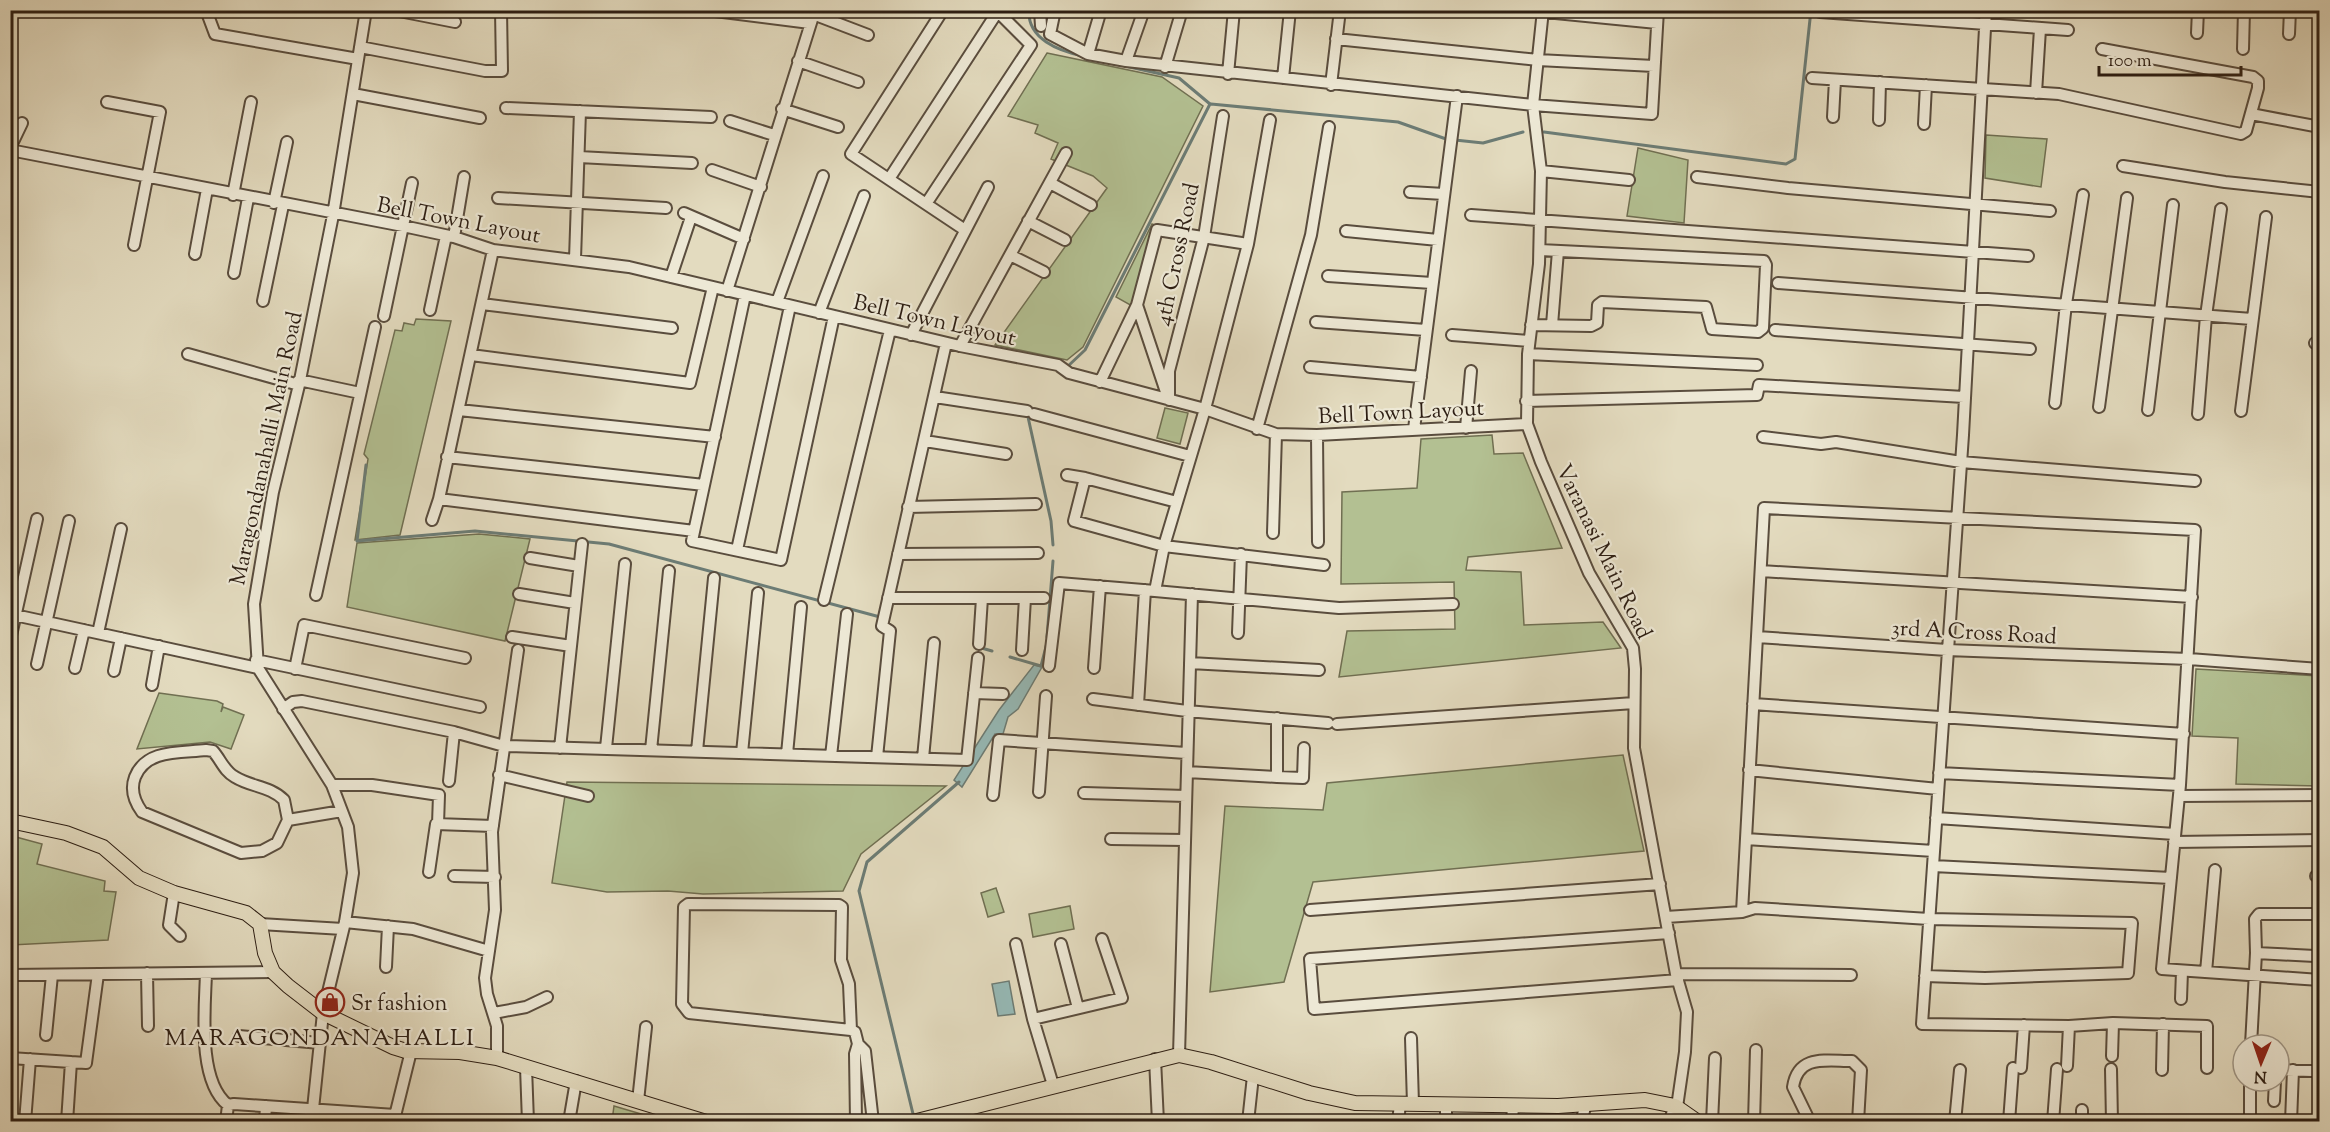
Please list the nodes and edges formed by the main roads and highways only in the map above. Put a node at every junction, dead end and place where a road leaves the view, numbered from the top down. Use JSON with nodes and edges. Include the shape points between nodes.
{"nodes":[{"id":1,"x":10,"y":820,"type":"edge"},
{"id":2,"x":706,"y":1122,"type":"edge"},
{"id":3,"x":913,"y":1122,"type":"edge"},
{"id":4,"x":1698,"y":1122,"type":"edge"}],
"edges":[{"from":1,"to":2,"type":"main road","via":[[66,833],[103,847],[139,878],[174,893],[246,913],[260,924],[273,972],[323,1013],[393,1047],[497,1058]]},
{"from":3,"to":4,"type":"main road","via":[[1179,1055],[1355,1103],[1513,1106],[1645,1100],[1676,1107]]}]}
